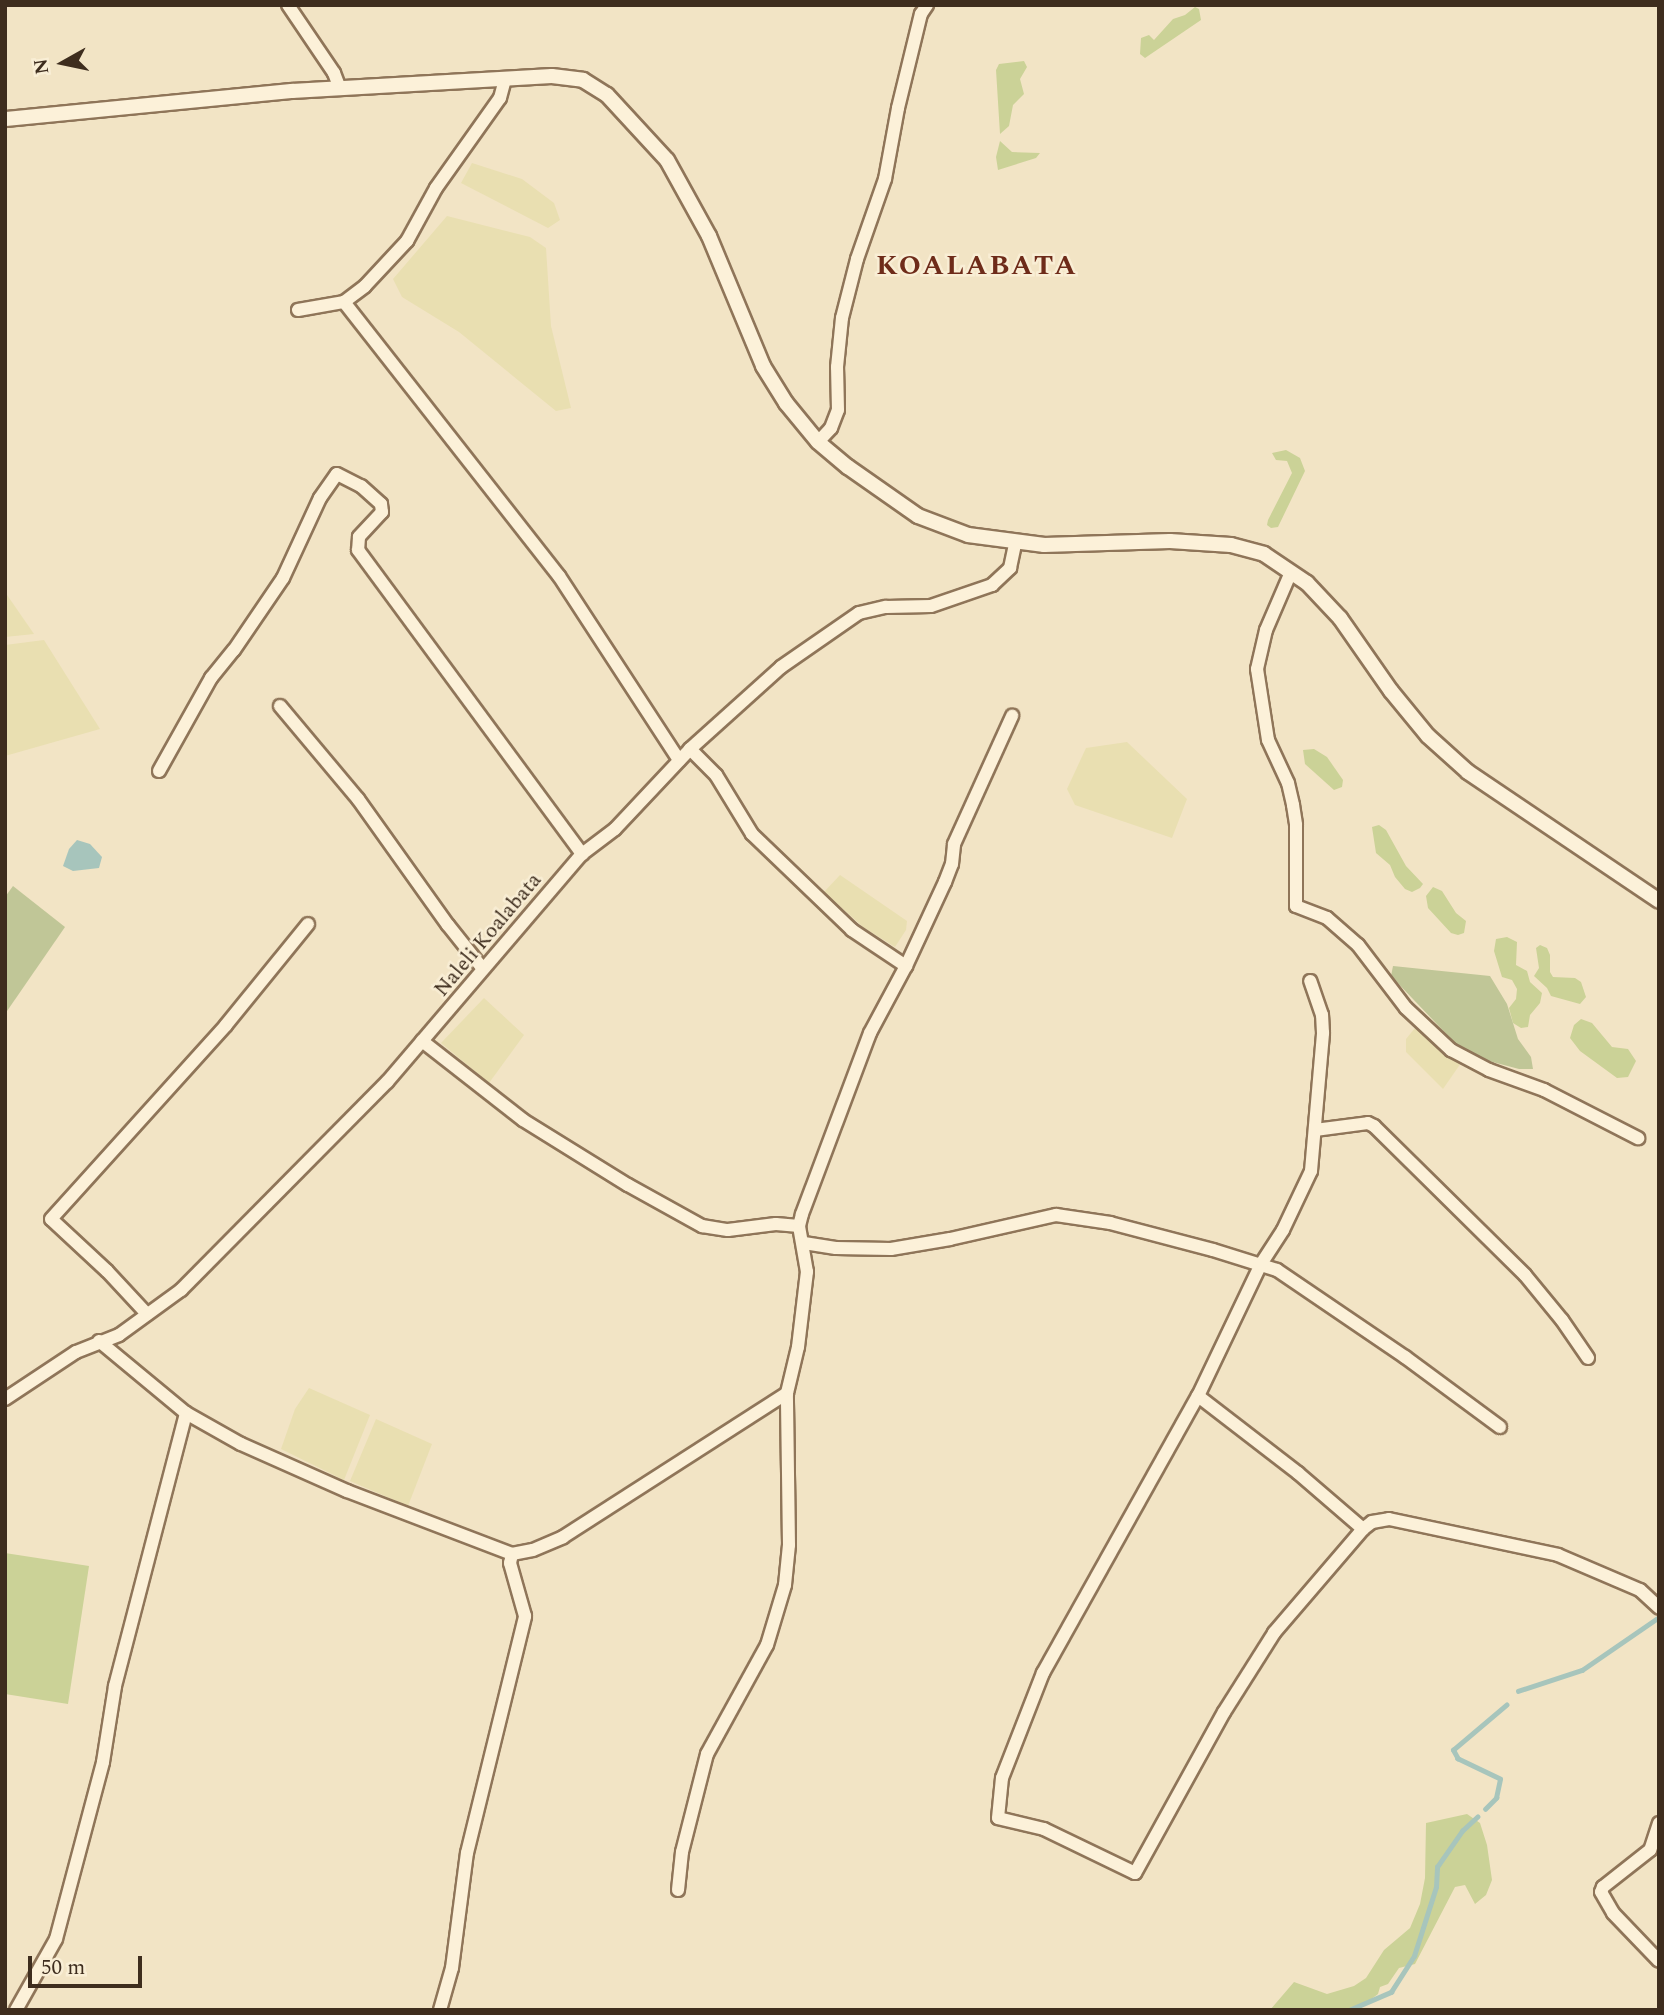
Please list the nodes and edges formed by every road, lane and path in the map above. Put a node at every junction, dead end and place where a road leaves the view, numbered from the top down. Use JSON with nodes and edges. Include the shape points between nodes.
{"nodes":[{"id":1,"x":288,"y":5,"type":"edge"},
{"id":2,"x":927,"y":5,"type":"edge"},
{"id":3,"x":505,"y":79,"type":"junction"},
{"id":4,"x":340,"y":89,"type":"junction"},
{"id":5,"x":5,"y":119,"type":"edge"},
{"id":6,"x":344,"y":302,"type":"junction"},
{"id":7,"x":298,"y":310,"type":"dead end"},
{"id":8,"x":818,"y":442,"type":"junction"},
{"id":9,"x":1015,"y":544,"type":"junction"},
{"id":10,"x":1291,"y":572,"type":"junction"},
{"id":11,"x":280,"y":706,"type":"dead end"},
{"id":12,"x":1012,"y":716,"type":"dead end"},
{"id":13,"x":690,"y":749,"type":"junction"},
{"id":14,"x":679,"y":760,"type":"junction"},
{"id":15,"x":159,"y":771,"type":"dead end"},
{"id":16,"x":582,"y":854,"type":"junction"},
{"id":17,"x":1659,"y":901,"type":"edge"},
{"id":18,"x":308,"y":925,"type":"dead end"},
{"id":19,"x":906,"y":966,"type":"junction"},
{"id":20,"x":483,"y":969,"type":"junction"},
{"id":21,"x":1310,"y":981,"type":"dead end"},
{"id":22,"x":422,"y":1041,"type":"junction"},
{"id":23,"x":1315,"y":1130,"type":"junction"},
{"id":24,"x":1638,"y":1138,"type":"dead end"},
{"id":25,"x":799,"y":1226,"type":"junction"},
{"id":26,"x":804,"y":1243,"type":"junction"},
{"id":27,"x":1261,"y":1264,"type":"junction"},
{"id":28,"x":147,"y":1314,"type":"junction"},
{"id":29,"x":99,"y":1341,"type":"junction"},
{"id":30,"x":1588,"y":1358,"type":"dead end"},
{"id":31,"x":787,"y":1393,"type":"junction"},
{"id":32,"x":1198,"y":1396,"type":"junction"},
{"id":33,"x":5,"y":1399,"type":"edge"},
{"id":34,"x":186,"y":1413,"type":"junction"},
{"id":35,"x":1500,"y":1427,"type":"dead end"},
{"id":36,"x":1363,"y":1529,"type":"junction"},
{"id":37,"x":512,"y":1554,"type":"junction"},
{"id":38,"x":1659,"y":1608,"type":"edge"},
{"id":39,"x":1659,"y":1823,"type":"edge"},
{"id":40,"x":678,"y":1891,"type":"dead end"},
{"id":41,"x":1659,"y":1961,"type":"edge"},
{"id":42,"x":16,"y":2010,"type":"edge"},
{"id":43,"x":439,"y":2010,"type":"edge"}],
"edges":[{"from":1,"to":4,"type":"street"},
{"from":2,"to":8,"type":"street","via":[[898,108],[885,179],[842,318],[838,410],[831,428]]},
{"from":3,"to":4,"type":"street"},
{"from":3,"to":6,"type":"street","via":[[500,98],[436,188],[407,241]]},
{"from":3,"to":8,"type":"street","via":[[552,76],[583,80],[607,95],[646,134],[681,181],[709,236],[762,366]]},
{"from":4,"to":5,"type":"street"},
{"from":6,"to":7,"type":"street"},
{"from":6,"to":14,"type":"street","via":[[559,576]]},
{"from":8,"to":9,"type":"street","via":[[918,516],[968,535]]},
{"from":9,"to":10,"type":"street","via":[[1170,541],[1231,545],[1264,554]]},
{"from":9,"to":13,"type":"street","name":"Naleli Koalabata","via":[[1010,568],[992,585],[931,606],[859,613],[820,637]]},
{"from":10,"to":17,"type":"street","via":[[1340,618],[1428,736],[1468,772]]},
{"from":10,"to":24,"type":"street","via":[[1269,622],[1257,669],[1268,740],[1288,783],[1296,825],[1296,906],[1327,918],[1358,945],[1406,1008],[1451,1050]]},
{"from":11,"to":20,"type":"street","via":[[350,789]]},
{"from":12,"to":19,"type":"street"},
{"from":13,"to":14,"type":"street","name":"Naleli Koalabata"},
{"from":13,"to":19,"type":"street","via":[[716,775],[751,834],[852,930]]},
{"from":14,"to":16,"type":"street","name":"Naleli Koalabata","via":[[642,803]]},
{"from":15,"to":16,"type":"street","via":[[211,678],[283,578],[320,498],[337,474],[361,486],[381,504],[382,512],[359,537],[358,550]]},
{"from":16,"to":20,"type":"street","name":"Naleli Koalabata"},
{"from":18,"to":28,"type":"street","via":[[226,1025],[51,1219]]},
{"from":19,"to":25,"type":"street","via":[[870,1033]]},
{"from":20,"to":22,"type":"street","name":"Naleli Koalabata"},
{"from":21,"to":23,"type":"street","via":[[1322,1014],[1323,1033]]},
{"from":22,"to":25,"type":"street","via":[[523,1120],[702,1226],[728,1230]]},
{"from":22,"to":28,"type":"street","name":"Naleli Koalabata","via":[[181,1290]]},
{"from":23,"to":27,"type":"street","via":[[1311,1171]]},
{"from":23,"to":30,"type":"street","via":[[1358,1123],[1374,1126],[1525,1275]]},
{"from":25,"to":26,"type":"street"},
{"from":26,"to":27,"type":"street","via":[[891,1249],[1056,1215],[1110,1223]]},
{"from":26,"to":31,"type":"street","via":[[807,1272]]},
{"from":27,"to":32,"type":"street"},
{"from":27,"to":35,"type":"street","via":[[1354,1321]]},
{"from":28,"to":29,"type":"street","name":"Naleli Koalabata","via":[[119,1335]]},
{"from":29,"to":33,"type":"street","name":"Naleli Koalabata"},
{"from":29,"to":34,"type":"street"},
{"from":31,"to":37,"type":"street","via":[[563,1537]]},
{"from":31,"to":40,"type":"street","via":[[789,1545],[785,1585],[767,1645],[707,1754],[682,1852]]},
{"from":32,"to":36,"type":"street"},
{"from":32,"to":36,"type":"street","via":[[1043,1673],[1002,1778],[998,1818],[1044,1829],[1135,1873],[1224,1712],[1274,1633]]},
{"from":34,"to":37,"type":"street","via":[[241,1444],[346,1491]]},
{"from":34,"to":42,"type":"street","via":[[56,1939]]},
{"from":36,"to":38,"type":"street","via":[[1389,1519],[1558,1555],[1640,1590]]},
{"from":37,"to":43,"type":"street","via":[[510,1563],[525,1616],[467,1853],[452,1968]]},
{"from":39,"to":41,"type":"street","via":[[1650,1850],[1601,1892],[1613,1913]]}]}
